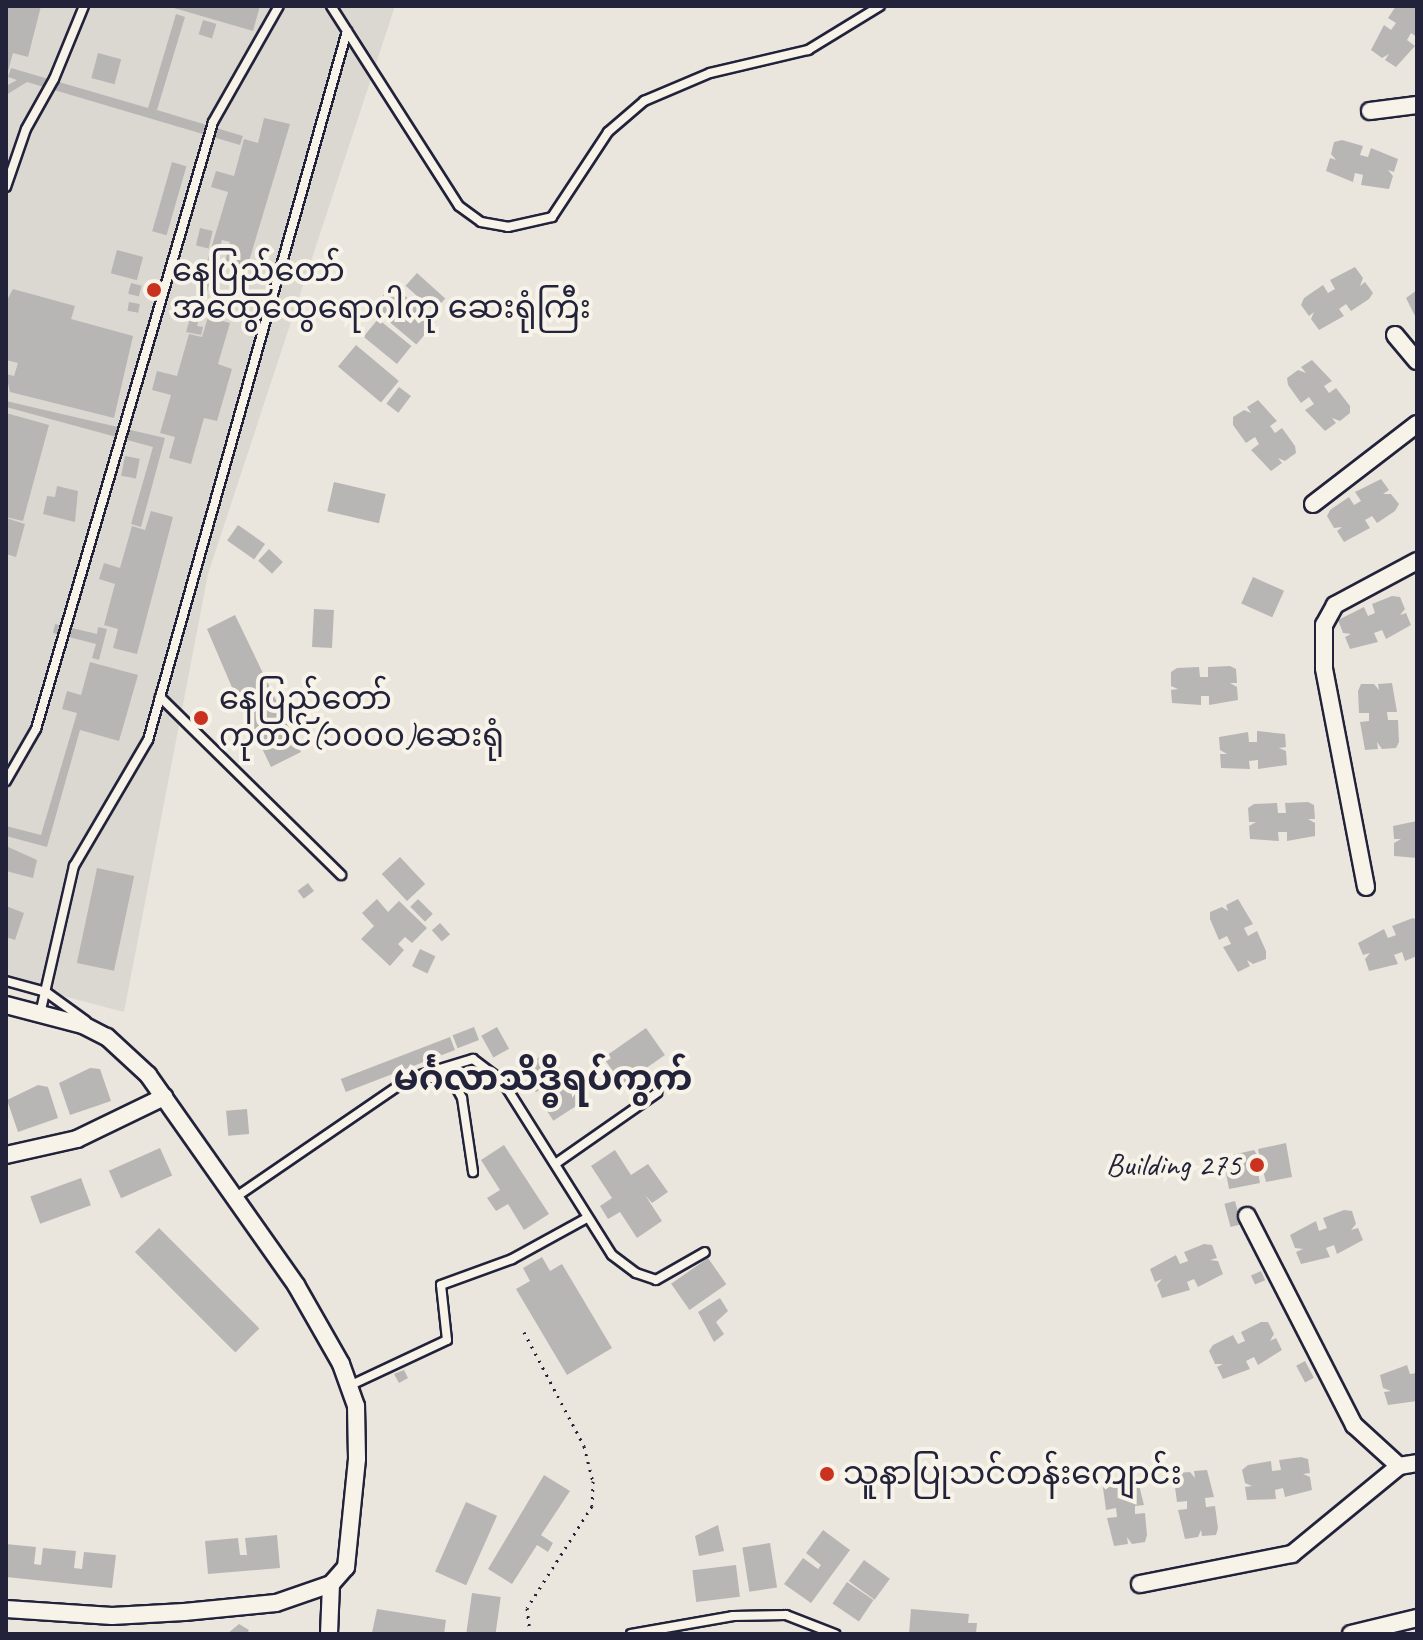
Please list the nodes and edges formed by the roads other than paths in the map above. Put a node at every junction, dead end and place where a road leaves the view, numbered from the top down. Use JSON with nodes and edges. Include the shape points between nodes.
{"nodes":[{"id":1,"x":84,"y":6,"type":"edge"},
{"id":2,"x":279,"y":6,"type":"edge"},
{"id":3,"x":331,"y":6,"type":"edge"},
{"id":4,"x":880,"y":6,"type":"edge"},
{"id":5,"x":347,"y":31,"type":"junction"},
{"id":6,"x":1417,"y":105,"type":"edge"},
{"id":7,"x":1370,"y":111,"type":"dead end"},
{"id":8,"x":6,"y":187,"type":"edge"},
{"id":9,"x":1395,"y":335,"type":"dead end"},
{"id":10,"x":1417,"y":361,"type":"edge"},
{"id":11,"x":1417,"y":424,"type":"edge"},
{"id":12,"x":1313,"y":504,"type":"dead end"},
{"id":13,"x":1417,"y":561,"type":"edge"},
{"id":14,"x":160,"y":697,"type":"junction"},
{"id":15,"x":6,"y":781,"type":"edge"},
{"id":16,"x":341,"y":875,"type":"dead end"},
{"id":17,"x":1366,"y":887,"type":"dead end"},
{"id":18,"x":6,"y":981,"type":"edge"},
{"id":19,"x":46,"y":992,"type":"junction"},
{"id":20,"x":6,"y":1005,"type":"edge"},
{"id":21,"x":40,"y":1014,"type":"junction"},
{"id":22,"x":107,"y":1037,"type":"junction"},
{"id":23,"x":410,"y":1078,"type":"junction"},
{"id":24,"x":657,"y":1093,"type":"dead end"},
{"id":25,"x":164,"y":1097,"type":"junction"},
{"id":26,"x":6,"y":1155,"type":"edge"},
{"id":27,"x":558,"y":1162,"type":"junction"},
{"id":28,"x":473,"y":1172,"type":"dead end"},
{"id":29,"x":236,"y":1197,"type":"junction"},
{"id":30,"x":1247,"y":1216,"type":"dead end"},
{"id":31,"x":587,"y":1218,"type":"junction"},
{"id":32,"x":705,"y":1252,"type":"dead end"},
{"id":33,"x":349,"y":1386,"type":"junction"},
{"id":34,"x":1417,"y":1463,"type":"edge"},
{"id":35,"x":1399,"y":1466,"type":"junction"},
{"id":36,"x":331,"y":1584,"type":"junction"},
{"id":37,"x":1140,"y":1584,"type":"dead end"},
{"id":38,"x":6,"y":1609,"type":"edge"},
{"id":39,"x":1417,"y":1618,"type":"edge"},
{"id":40,"x":329,"y":1634,"type":"edge"},
{"id":41,"x":631,"y":1634,"type":"edge"},
{"id":42,"x":835,"y":1634,"type":"edge"},
{"id":43,"x":1351,"y":1634,"type":"edge"}],
"edges":[{"from":1,"to":8,"type":"lane","via":[[54,79],[26,129]]},
{"from":2,"to":15,"type":"lane","via":[[213,122],[36,729]]},
{"from":3,"to":5,"type":"lane"},
{"from":4,"to":5,"type":"lane","via":[[808,50],[710,73],[644,101],[608,132],[552,217],[508,227],[481,222],[459,206]]},
{"from":5,"to":14,"type":"lane"},
{"from":6,"to":7,"type":"street"},
{"from":9,"to":10,"type":"street"},
{"from":11,"to":12,"type":"street"},
{"from":13,"to":17,"type":"street","via":[[1335,605],[1324,625],[1324,668]]},
{"from":14,"to":16,"type":"lane"},
{"from":14,"to":19,"type":"lane","via":[[148,740],[74,866]]},
{"from":18,"to":19,"type":"lane"},
{"from":19,"to":21,"type":"lane"},
{"from":19,"to":22,"type":"lane"},
{"from":20,"to":21,"type":"street"},
{"from":21,"to":22,"type":"street"},
{"from":22,"to":25,"type":"street"},
{"from":23,"to":27,"type":"lane","via":[[473,1059],[503,1082]]},
{"from":23,"to":28,"type":"lane","via":[[451,1078],[462,1098]]},
{"from":23,"to":29,"type":"lane"},
{"from":24,"to":27,"type":"lane"},
{"from":25,"to":26,"type":"street","via":[[77,1139]]},
{"from":25,"to":29,"type":"street"},
{"from":27,"to":31,"type":"lane"},
{"from":29,"to":33,"type":"street","via":[[296,1285]]},
{"from":30,"to":35,"type":"street","via":[[1354,1425]]},
{"from":31,"to":32,"type":"lane","via":[[612,1255],[656,1280]]},
{"from":31,"to":33,"type":"lane","via":[[512,1259],[441,1285],[447,1340]]},
{"from":33,"to":36,"type":"street","via":[[356,1406],[357,1459],[346,1567]]},
{"from":34,"to":35,"type":"street"},
{"from":35,"to":37,"type":"street","via":[[1292,1554]]},
{"from":36,"to":38,"type":"street","via":[[276,1603],[184,1612],[112,1616]]},
{"from":36,"to":40,"type":"street"},
{"from":39,"to":43,"type":"street"},
{"from":41,"to":42,"type":"lane","via":[[733,1616],[786,1615]]}]}
